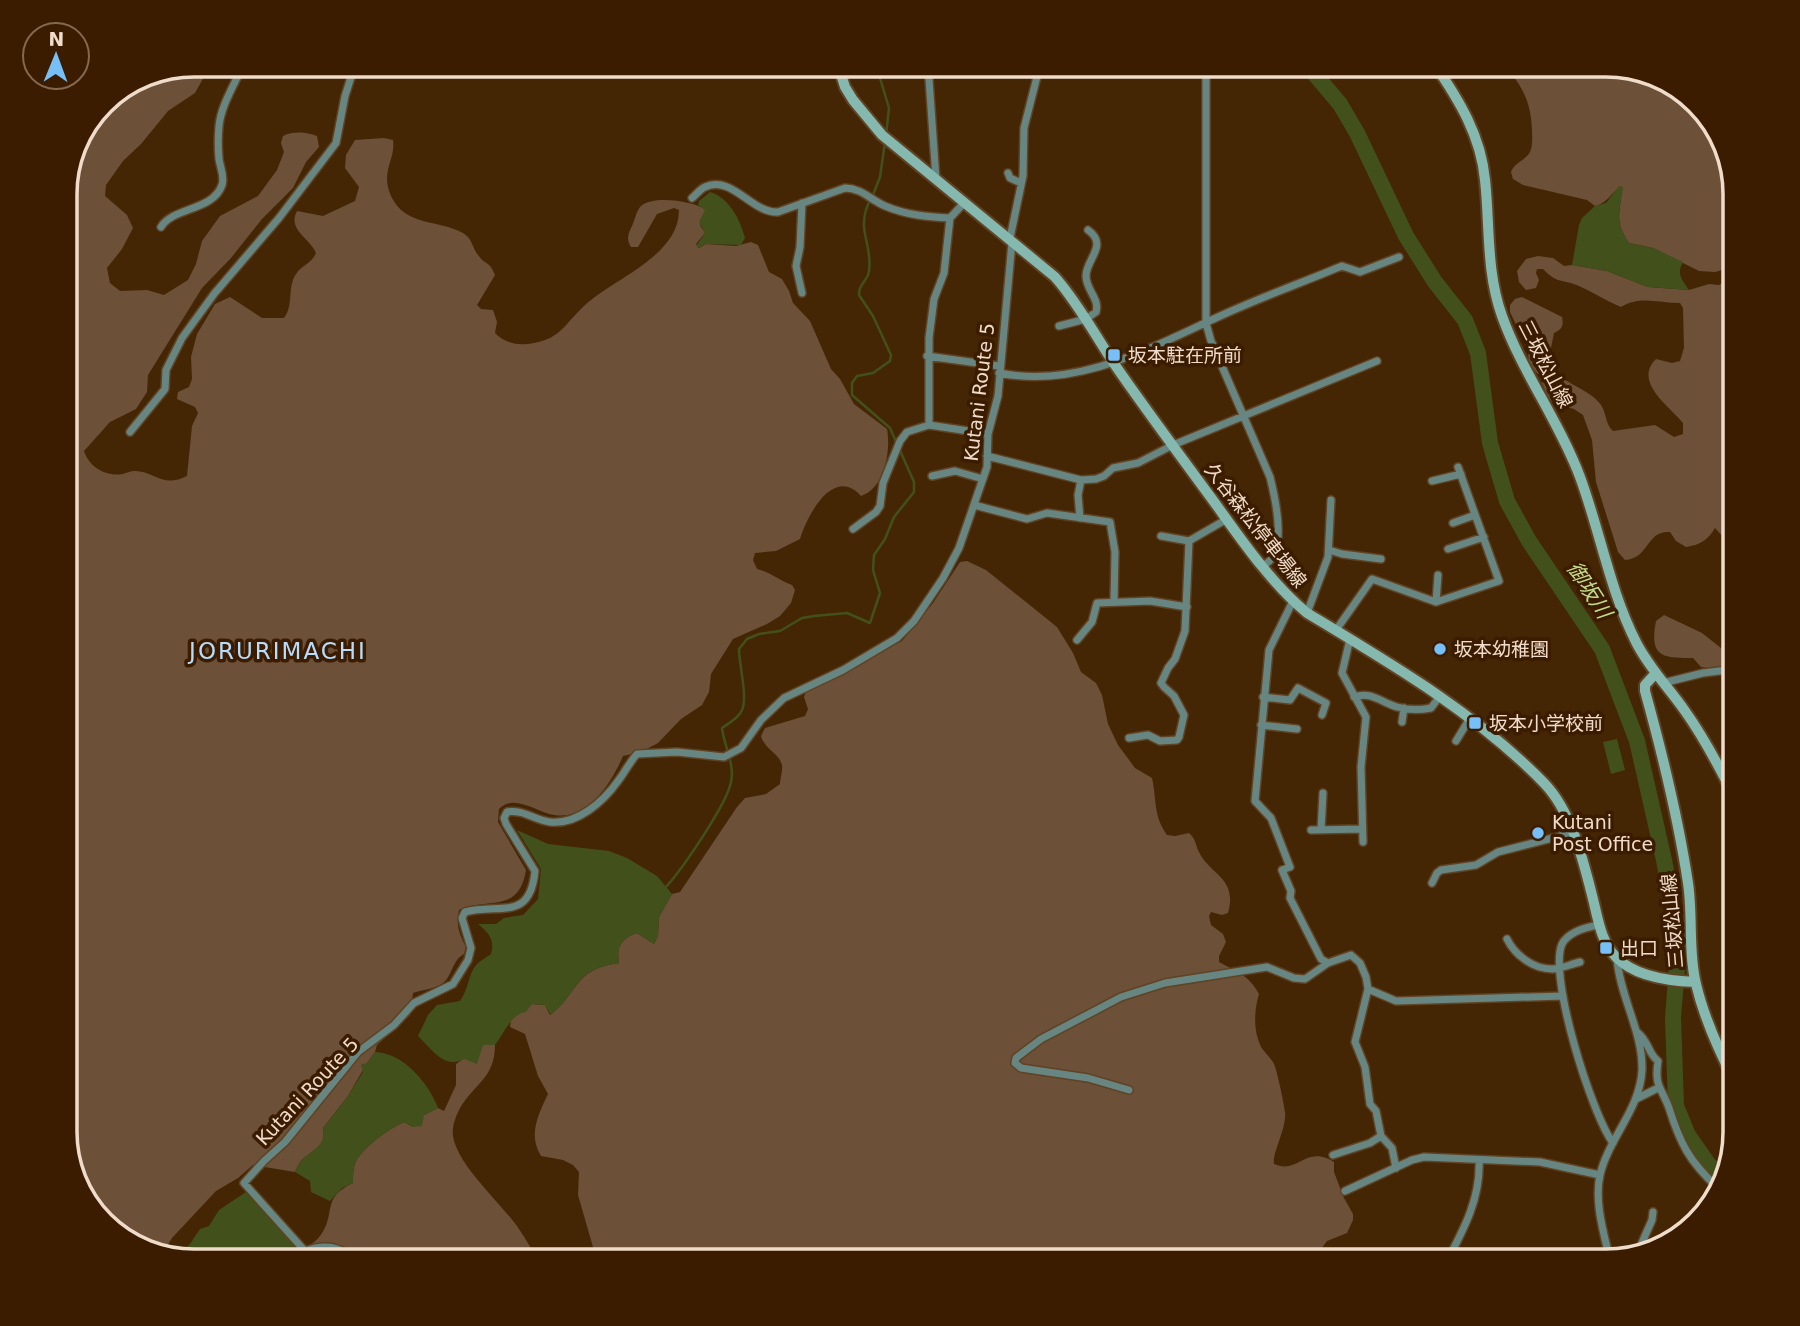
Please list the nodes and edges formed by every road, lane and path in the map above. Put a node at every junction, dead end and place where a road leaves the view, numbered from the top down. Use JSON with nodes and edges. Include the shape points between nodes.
{"nodes":[{"id":1,"x":238,"y":77,"type":"edge"},
{"id":2,"x":351,"y":77,"type":"edge"},
{"id":3,"x":842,"y":77,"type":"edge"},
{"id":4,"x":929,"y":77,"type":"edge"},
{"id":5,"x":1037,"y":77,"type":"edge"},
{"id":6,"x":1206,"y":77,"type":"edge"},
{"id":7,"x":1443,"y":77,"type":"edge"},
{"id":8,"x":1008,"y":173,"type":"dead end"},
{"id":9,"x":937,"y":181,"type":"junction"},
{"id":10,"x":1021,"y":183,"type":"junction"},
{"id":11,"x":692,"y":198,"type":"dead end"},
{"id":12,"x":964,"y":203,"type":"junction"},
{"id":13,"x":802,"y":204,"type":"junction"},
{"id":14,"x":950,"y":218,"type":"junction"},
{"id":15,"x":161,"y":227,"type":"dead end"},
{"id":16,"x":1088,"y":230,"type":"dead end"},
{"id":17,"x":1012,"y":242,"type":"junction"},
{"id":18,"x":1399,"y":257,"type":"dead end"},
{"id":19,"x":802,"y":293,"type":"dead end"},
{"id":20,"x":1086,"y":319,"type":"junction"},
{"id":21,"x":1206,"y":323,"type":"junction"},
{"id":22,"x":1059,"y":326,"type":"dead end"},
{"id":23,"x":927,"y":356,"type":"junction"},
{"id":24,"x":1377,"y":361,"type":"dead end"},
{"id":25,"x":1113,"y":363,"type":"junction"},
{"id":26,"x":999,"y":370,"type":"junction"},
{"id":27,"x":1243,"y":417,"type":"junction"},
{"id":28,"x":929,"y":425,"type":"junction"},
{"id":29,"x":130,"y":432,"type":"dead end"},
{"id":30,"x":988,"y":434,"type":"junction"},
{"id":31,"x":1173,"y":445,"type":"junction"},
{"id":32,"x":988,"y":456,"type":"junction"},
{"id":33,"x":932,"y":476,"type":"dead end"},
{"id":34,"x":983,"y":479,"type":"junction"},
{"id":35,"x":1080,"y":480,"type":"junction"},
{"id":36,"x":1432,"y":481,"type":"dead end"},
{"id":37,"x":1331,"y":500,"type":"dead end"},
{"id":38,"x":974,"y":505,"type":"junction"},
{"id":39,"x":1475,"y":515,"type":"junction"},
{"id":40,"x":1080,"y":518,"type":"junction"},
{"id":41,"x":1227,"y":519,"type":"junction"},
{"id":42,"x":1453,"y":523,"type":"dead end"},
{"id":43,"x":853,"y":529,"type":"dead end"},
{"id":44,"x":1161,"y":536,"type":"dead end"},
{"id":45,"x":1483,"y":537,"type":"junction"},
{"id":46,"x":1189,"y":541,"type":"junction"},
{"id":47,"x":1448,"y":549,"type":"dead end"},
{"id":48,"x":1329,"y":550,"type":"junction"},
{"id":49,"x":1381,"y":559,"type":"dead end"},
{"id":50,"x":1262,"y":566,"type":"junction"},
{"id":51,"x":1438,"y":575,"type":"dead end"},
{"id":52,"x":1293,"y":601,"type":"junction"},
{"id":53,"x":1114,"y":602,"type":"junction"},
{"id":54,"x":1436,"y":602,"type":"junction"},
{"id":55,"x":1187,"y":607,"type":"junction"},
{"id":56,"x":1307,"y":613,"type":"junction"},
{"id":57,"x":1336,"y":631,"type":"junction"},
{"id":58,"x":1350,"y":639,"type":"junction"},
{"id":59,"x":1077,"y":640,"type":"dead end"},
{"id":60,"x":1723,"y":670,"type":"edge"},
{"id":61,"x":1659,"y":678,"type":"junction"},
{"id":62,"x":1440,"y":696,"type":"junction"},
{"id":63,"x":1263,"y":697,"type":"junction"},
{"id":64,"x":1354,"y":697,"type":"junction"},
{"id":65,"x":1404,"y":708,"type":"junction"},
{"id":66,"x":1322,"y":715,"type":"dead end"},
{"id":67,"x":1470,"y":718,"type":"junction"},
{"id":68,"x":1402,"y":722,"type":"dead end"},
{"id":69,"x":1261,"y":726,"type":"junction"},
{"id":70,"x":1297,"y":729,"type":"dead end"},
{"id":71,"x":1129,"y":738,"type":"dead end"},
{"id":72,"x":1456,"y":741,"type":"dead end"},
{"id":73,"x":1723,"y":774,"type":"edge"},
{"id":74,"x":1322,"y":793,"type":"dead end"},
{"id":75,"x":1362,"y":829,"type":"junction"},
{"id":76,"x":1311,"y":830,"type":"dead end"},
{"id":77,"x":1321,"y":830,"type":"junction"},
{"id":78,"x":1572,"y":834,"type":"junction"},
{"id":79,"x":1363,"y":842,"type":"dead end"},
{"id":80,"x":1432,"y":883,"type":"dead end"},
{"id":81,"x":1599,"y":925,"type":"junction"},
{"id":82,"x":1507,"y":939,"type":"dead end"},
{"id":83,"x":1617,"y":959,"type":"junction"},
{"id":84,"x":1580,"y":962,"type":"dead end"},
{"id":85,"x":1328,"y":963,"type":"junction"},
{"id":86,"x":1559,"y":968,"type":"junction"},
{"id":87,"x":1693,"y":982,"type":"junction"},
{"id":88,"x":1368,"y":989,"type":"junction"},
{"id":89,"x":1563,"y":996,"type":"junction"},
{"id":90,"x":1636,"y":1031,"type":"junction"},
{"id":91,"x":1723,"y":1057,"type":"edge"},
{"id":92,"x":1658,"y":1088,"type":"junction"},
{"id":93,"x":1129,"y":1090,"type":"dead end"},
{"id":94,"x":1636,"y":1099,"type":"junction"},
{"id":95,"x":1381,"y":1136,"type":"junction"},
{"id":96,"x":1613,"y":1143,"type":"junction"},
{"id":97,"x":1333,"y":1155,"type":"dead end"},
{"id":98,"x":1479,"y":1160,"type":"junction"},
{"id":99,"x":1396,"y":1168,"type":"junction"},
{"id":100,"x":1600,"y":1175,"type":"junction"},
{"id":101,"x":1712,"y":1182,"type":"edge"},
{"id":102,"x":1345,"y":1191,"type":"dead end"},
{"id":103,"x":1653,"y":1212,"type":"dead end"},
{"id":104,"x":1642,"y":1243,"type":"edge"},
{"id":105,"x":304,"y":1249,"type":"edge"},
{"id":106,"x":312,"y":1249,"type":"edge"},
{"id":107,"x":338,"y":1249,"type":"edge"},
{"id":108,"x":1452,"y":1249,"type":"edge"},
{"id":109,"x":1608,"y":1249,"type":"edge"}],
"edges":[{"from":1,"to":15,"type":"street","via":[[219,124],[221,188],[194,209],[167,218]]},
{"from":2,"to":29,"type":"street","via":[[336,143],[182,338],[166,370],[165,389]]},
{"from":3,"to":9,"type":"main road","name":"久谷森松停車場線","via":[[871,124]]},
{"from":4,"to":9,"type":"street"},
{"from":5,"to":10,"type":"street","name":"Kutani Route 5","via":[[1024,128]]},
{"from":6,"to":21,"type":"street"},
{"from":7,"to":61,"type":"main road","name":"三坂松山線","via":[[1466,113],[1482,158],[1490,256],[1502,316],[1580,476],[1626,622]]},
{"from":8,"to":10,"type":"street"},
{"from":9,"to":12,"type":"main road","name":"久谷森松停車場線"},
{"from":10,"to":17,"type":"street","name":"Kutani Route 5"},
{"from":11,"to":13,"type":"street","via":[[706,187],[721,185],[768,212]]},
{"from":12,"to":14,"type":"street"},
{"from":12,"to":17,"type":"main road","name":"久谷森松停車場線"},
{"from":13,"to":14,"type":"street","via":[[852,188],[910,214]]},
{"from":13,"to":19,"type":"street","via":[[796,266]]},
{"from":14,"to":23,"type":"street"},
{"from":16,"to":20,"type":"street","via":[[1097,249],[1086,277],[1098,308]]},
{"from":17,"to":20,"type":"main road","name":"久谷森松停車場線","via":[[1055,277]]},
{"from":17,"to":26,"type":"street","name":"Kutani Route 5"},
{"from":18,"to":21,"type":"street","via":[[1360,272],[1342,266]]},
{"from":20,"to":22,"type":"street"},
{"from":20,"to":25,"type":"main road","name":"久谷森松停車場線"},
{"from":21,"to":25,"type":"street"},
{"from":21,"to":27,"type":"street"},
{"from":23,"to":26,"type":"street"},
{"from":23,"to":28,"type":"street"},
{"from":24,"to":27,"type":"street"},
{"from":25,"to":26,"type":"street","via":[[1048,376],[1013,376]]},
{"from":25,"to":31,"type":"main road","name":"久谷森松停車場線"},
{"from":26,"to":30,"type":"street","name":"Kutani Route 5"},
{"from":27,"to":31,"type":"street"},
{"from":27,"to":50,"type":"street","via":[[1275,499],[1276,550],[1273,559]]},
{"from":28,"to":30,"type":"street"},
{"from":28,"to":43,"type":"street","via":[[907,432],[898,444],[883,483],[880,506]]},
{"from":30,"to":32,"type":"street","name":"Kutani Route 5"},
{"from":31,"to":35,"type":"street","via":[[1138,463],[1113,468],[1104,476]]},
{"from":31,"to":41,"type":"main road","name":"久谷森松停車場線"},
{"from":32,"to":34,"type":"street","name":"Kutani Route 5"},
{"from":32,"to":35,"type":"street"},
{"from":33,"to":34,"type":"street","via":[[956,471]]},
{"from":34,"to":38,"type":"street","name":"Kutani Route 5"},
{"from":35,"to":40,"type":"street"},
{"from":36,"to":39,"type":"street","via":[[1459,470]]},
{"from":37,"to":48,"type":"street"},
{"from":38,"to":40,"type":"street","via":[[1027,519],[1047,513]]},
{"from":38,"to":105,"type":"street","name":"Kutani Route 5","via":[[959,548],[914,621],[870,655],[784,698],[741,748],[728,755],[637,754],[608,794],[577,817],[554,822],[507,811],[506,824],[535,871],[525,901],[506,909],[465,912],[462,918],[471,948],[453,984],[414,1003],[358,1052],[294,1132],[244,1183]]},
{"from":39,"to":42,"type":"street"},
{"from":39,"to":45,"type":"street"},
{"from":40,"to":53,"type":"street","via":[[1111,522]]},
{"from":41,"to":46,"type":"street"},
{"from":41,"to":50,"type":"main road","name":"久谷森松停車場線"},
{"from":44,"to":46,"type":"street"},
{"from":45,"to":47,"type":"street"},
{"from":45,"to":54,"type":"street","via":[[1500,581]]},
{"from":46,"to":55,"type":"street"},
{"from":48,"to":49,"type":"street"},
{"from":48,"to":56,"type":"street"},
{"from":50,"to":52,"type":"main road","name":"久谷森松停車場線"},
{"from":51,"to":54,"type":"street"},
{"from":52,"to":56,"type":"main road","name":"久谷森松停車場線"},
{"from":52,"to":63,"type":"street","via":[[1269,650]]},
{"from":53,"to":55,"type":"street"},
{"from":53,"to":59,"type":"street","via":[[1097,603],[1092,622]]},
{"from":54,"to":57,"type":"street","via":[[1371,579]]},
{"from":55,"to":71,"type":"street","via":[[1180,645],[1161,682],[1184,715],[1179,737],[1166,741],[1148,735]]},
{"from":56,"to":57,"type":"main road","name":"久谷森松停車場線"},
{"from":57,"to":58,"type":"main road","name":"久谷森松停車場線"},
{"from":58,"to":62,"type":"main road","name":"久谷森松停車場線"},
{"from":58,"to":64,"type":"street","via":[[1342,673]]},
{"from":60,"to":61,"type":"street"},
{"from":61,"to":73,"type":"main road","name":"三坂松山線","via":[[1708,745]]},
{"from":61,"to":87,"type":"main road","name":"三坂松山線","via":[[1645,685],[1645,691],[1663,753],[1689,887]]},
{"from":62,"to":65,"type":"street","via":[[1432,708]]},
{"from":62,"to":67,"type":"main road","name":"久谷森松停車場線"},
{"from":63,"to":66,"type":"street","via":[[1290,700],[1298,688],[1326,703]]},
{"from":63,"to":69,"type":"street"},
{"from":64,"to":65,"type":"street","via":[[1370,695]]},
{"from":64,"to":75,"type":"street","via":[[1366,720]]},
{"from":65,"to":68,"type":"street"},
{"from":67,"to":72,"type":"street"},
{"from":67,"to":78,"type":"main road","name":"久谷森松停車場線","via":[[1543,782],[1557,798]]},
{"from":69,"to":70,"type":"street"},
{"from":69,"to":85,"type":"street","via":[[1255,801],[1271,818],[1290,867],[1282,870],[1290,898],[1321,959]]},
{"from":74,"to":77,"type":"street"},
{"from":75,"to":77,"type":"street"},
{"from":75,"to":79,"type":"street"},
{"from":76,"to":77,"type":"street"},
{"from":78,"to":80,"type":"street","via":[[1494,854],[1476,865],[1441,870]]},
{"from":78,"to":81,"type":"main road","name":"久谷森松停車場線"},
{"from":81,"to":83,"type":"main road","name":"久谷森松停車場線"},
{"from":81,"to":86,"type":"street","via":[[1582,928],[1566,939]]},
{"from":82,"to":86,"type":"street","via":[[1525,960]]},
{"from":83,"to":87,"type":"main road","via":[[1663,981]]},
{"from":83,"to":90,"type":"street"},
{"from":84,"to":86,"type":"street"},
{"from":85,"to":88,"type":"street","via":[[1347,956],[1356,958]]},
{"from":85,"to":93,"type":"street","via":[[1304,979],[1267,967],[1165,983],[1121,997],[1041,1039],[1016,1058],[1021,1068],[1088,1078]]},
{"from":86,"to":89,"type":"street"},
{"from":87,"to":91,"type":"main road","name":"三坂松山線"},
{"from":88,"to":89,"type":"street","via":[[1396,1001]]},
{"from":88,"to":95,"type":"street","via":[[1355,1042]]},
{"from":89,"to":96,"type":"street","via":[[1571,1037]]},
{"from":90,"to":92,"type":"street","via":[[1658,1061]]},
{"from":90,"to":94,"type":"street","via":[[1642,1069]]},
{"from":92,"to":94,"type":"street"},
{"from":92,"to":101,"type":"street","via":[[1687,1154]]},
{"from":94,"to":96,"type":"street"},
{"from":95,"to":97,"type":"street"},
{"from":95,"to":99,"type":"street","via":[[1392,1149]]},
{"from":96,"to":100,"type":"street"},
{"from":98,"to":99,"type":"street","via":[[1424,1157]]},
{"from":98,"to":100,"type":"street","via":[[1540,1162]]},
{"from":98,"to":108,"type":"street","via":[[1475,1199]]},
{"from":99,"to":102,"type":"street"},
{"from":100,"to":109,"type":"street","via":[[1599,1200]]},
{"from":103,"to":104,"type":"street"},
{"from":106,"to":107,"type":"street","name":"Kutani Route 5"}]}
